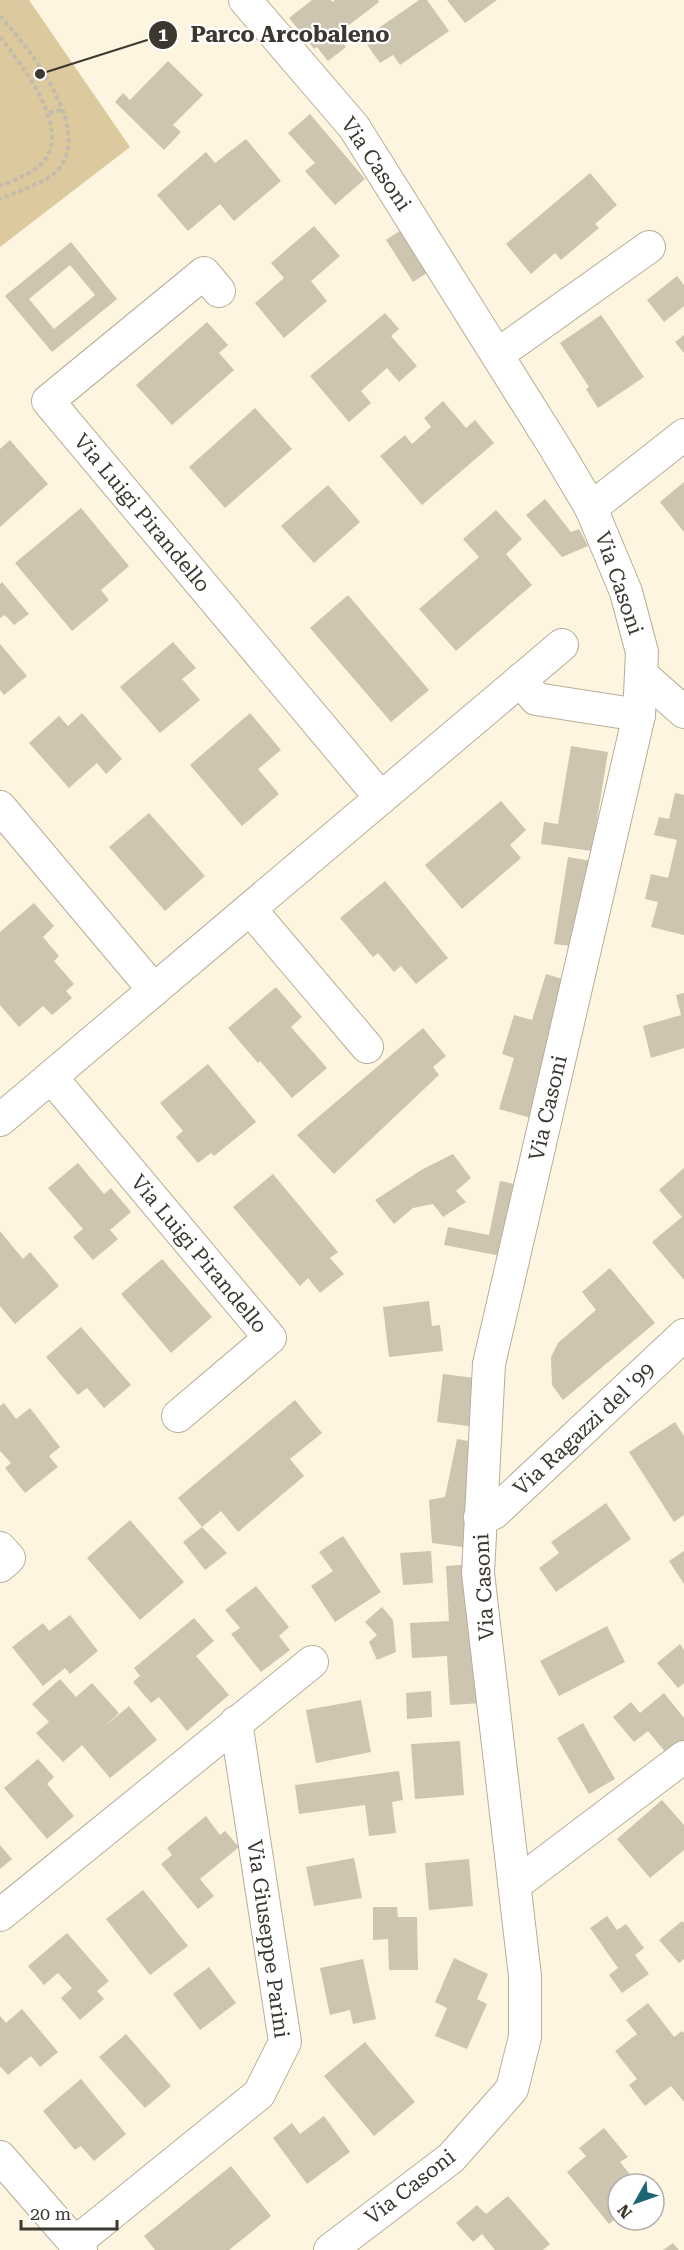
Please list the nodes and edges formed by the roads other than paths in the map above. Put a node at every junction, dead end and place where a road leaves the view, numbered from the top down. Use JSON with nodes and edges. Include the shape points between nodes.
{"nodes":[{"id":1,"x":245,"y":0,"type":"edge"},
{"id":2,"x":649,"y":247,"type":"dead end"},
{"id":3,"x":219,"y":291,"type":"dead end"},
{"id":4,"x":497,"y":355,"type":"junction"},
{"id":5,"x":684,"y":435,"type":"edge"},
{"id":6,"x":591,"y":507,"type":"junction"},
{"id":7,"x":562,"y":645,"type":"dead end"},
{"id":8,"x":641,"y":674,"type":"junction"},
{"id":9,"x":520,"y":680,"type":"junction"},
{"id":10,"x":684,"y":712,"type":"edge"},
{"id":11,"x":639,"y":716,"type":"junction"},
{"id":12,"x":381,"y":798,"type":"junction"},
{"id":13,"x":0,"y":807,"type":"edge"},
{"id":14,"x":250,"y":909,"type":"junction"},
{"id":15,"x":154,"y":990,"type":"junction"},
{"id":16,"x":367,"y":1047,"type":"dead end"},
{"id":17,"x":51,"y":1077,"type":"junction"},
{"id":18,"x":0,"y":1120,"type":"edge"},
{"id":19,"x":684,"y":1335,"type":"edge"},
{"id":20,"x":178,"y":1416,"type":"dead end"},
{"id":21,"x":480,"y":1517,"type":"junction"},
{"id":22,"x":0,"y":1548,"type":"edge"},
{"id":23,"x":0,"y":1566,"type":"edge"},
{"id":24,"x":312,"y":1662,"type":"dead end"},
{"id":25,"x":236,"y":1722,"type":"junction"},
{"id":26,"x":684,"y":1757,"type":"edge"},
{"id":27,"x":514,"y":1881,"type":"junction"},
{"id":28,"x":0,"y":1915,"type":"edge"},
{"id":29,"x":0,"y":2157,"type":"edge"},
{"id":30,"x":78,"y":2247,"type":"edge"},
{"id":31,"x":330,"y":2250,"type":"edge"}],
"edges":[{"from":1,"to":4,"type":"street","name":"Via Casoni","via":[[354,127]]},
{"from":2,"to":4,"type":"street"},
{"from":3,"to":12,"type":"street","name":"Via Luigi Pirandello","via":[[204,273],[48,401]]},
{"from":4,"to":6,"type":"street","name":"Via Casoni"},
{"from":5,"to":6,"type":"street"},
{"from":6,"to":8,"type":"street","name":"Via Casoni","via":[[626,592],[642,652]]},
{"from":7,"to":9,"type":"street"},
{"from":8,"to":10,"type":"street"},
{"from":8,"to":11,"type":"street","name":"Via Casoni"},
{"from":9,"to":11,"type":"street","via":[[536,699]]},
{"from":9,"to":12,"type":"street"},
{"from":11,"to":21,"type":"street","name":"Via Casoni","via":[[489,1364]]},
{"from":12,"to":14,"type":"street"},
{"from":13,"to":15,"type":"street"},
{"from":14,"to":15,"type":"street"},
{"from":14,"to":16,"type":"street"},
{"from":15,"to":17,"type":"street"},
{"from":17,"to":18,"type":"street"},
{"from":17,"to":20,"type":"street","name":"Via Luigi Pirandello","via":[[270,1338]]},
{"from":19,"to":21,"type":"street","name":"Via Ragazzi del '99","via":[[494,1513]]},
{"from":21,"to":27,"type":"street","name":"Via Casoni","via":[[478,1573]]},
{"from":22,"to":23,"type":"street","via":[[9,1558]]},
{"from":24,"to":25,"type":"street"},
{"from":25,"to":28,"type":"street"},
{"from":25,"to":30,"type":"street","name":"Via Giuseppe Parini","via":[[285,2042],[259,2094]]},
{"from":26,"to":27,"type":"street","via":[[524,1878]]},
{"from":27,"to":31,"type":"street","name":"Via Casoni","via":[[525,1976],[525,2037],[512,2089],[451,2158]]},
{"from":29,"to":30,"type":"street"}]}
